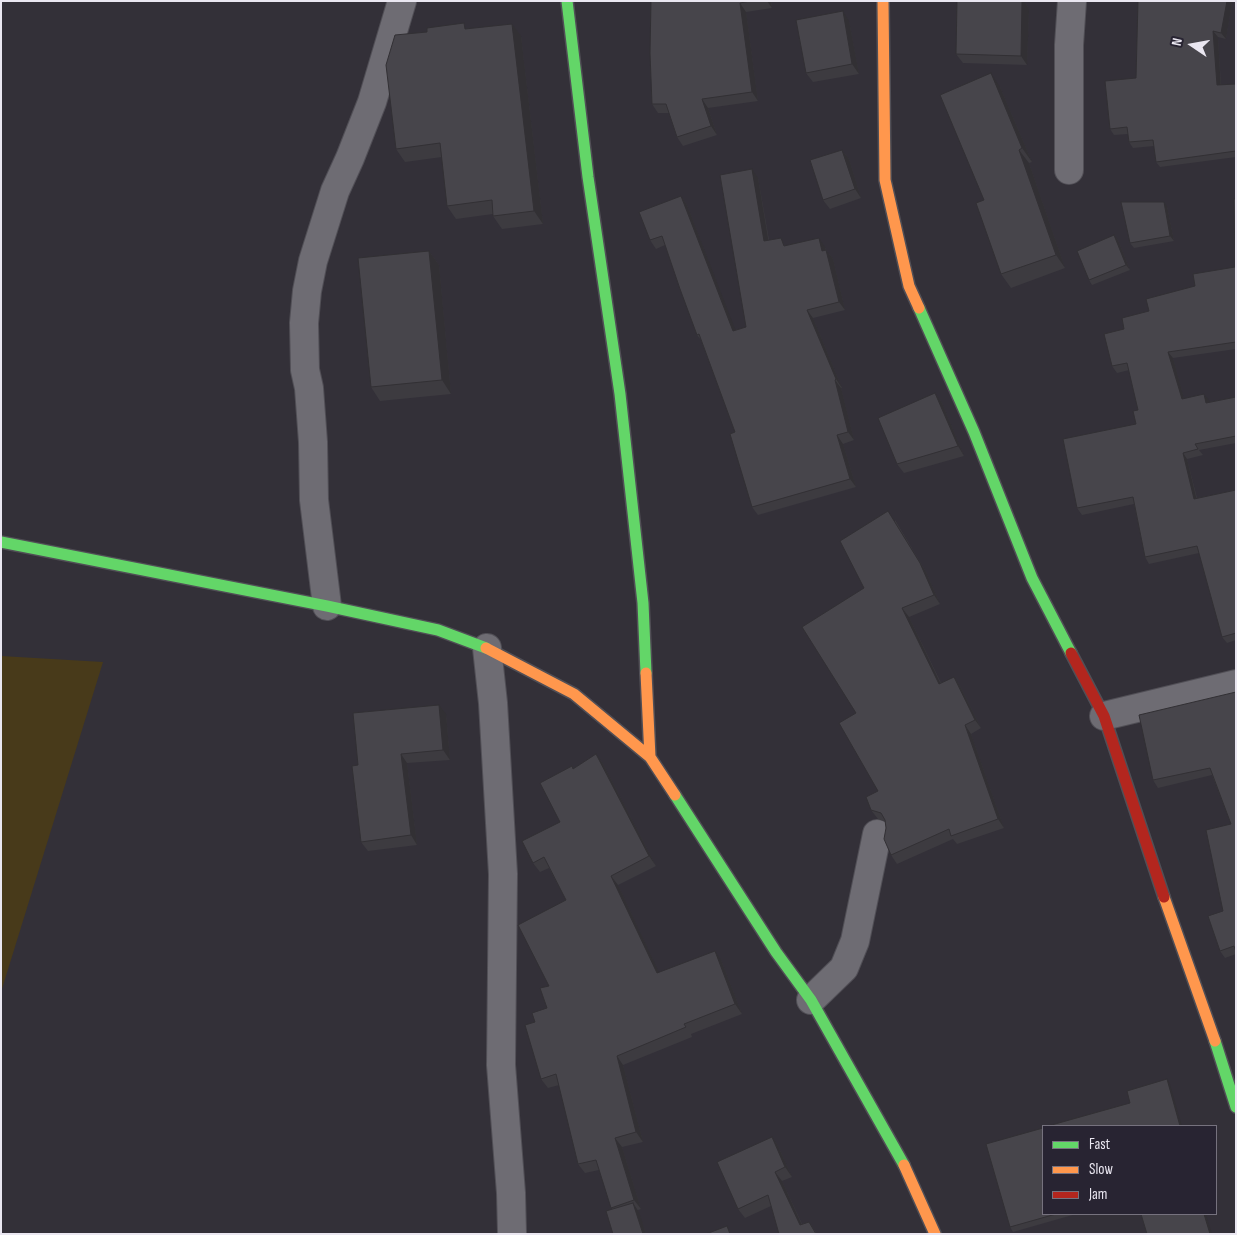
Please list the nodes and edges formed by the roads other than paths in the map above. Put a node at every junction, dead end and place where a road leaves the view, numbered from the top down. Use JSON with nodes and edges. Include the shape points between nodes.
{"nodes":[{"id":1,"x":402,"y":1,"type":"edge"},
{"id":2,"x":567,"y":1,"type":"edge"},
{"id":3,"x":883,"y":1,"type":"edge"},
{"id":4,"x":1072,"y":1,"type":"edge"},
{"id":5,"x":1069,"y":170,"type":"dead end"},
{"id":6,"x":1,"y":542,"type":"edge"},
{"id":7,"x":327,"y":606,"type":"junction"},
{"id":8,"x":487,"y":648,"type":"junction"},
{"id":9,"x":1236,"y":684,"type":"edge"},
{"id":10,"x":1104,"y":716,"type":"junction"},
{"id":11,"x":650,"y":757,"type":"junction"},
{"id":12,"x":877,"y":834,"type":"dead end"},
{"id":13,"x":811,"y":1000,"type":"junction"},
{"id":14,"x":1236,"y":1106,"type":"edge"},
{"id":15,"x":512,"y":1234,"type":"edge"},
{"id":16,"x":935,"y":1234,"type":"edge"}],
"edges":[{"from":1,"to":7,"type":"street","via":[[372,102],[335,191],[313,260],[307,291],[305,370],[313,442],[314,500]]},
{"from":2,"to":11,"type":"street","via":[[588,177],[620,394],[642,593]]},
{"from":3,"to":10,"type":"street","via":[[885,180],[909,286],[974,432],[1032,578]]},
{"from":4,"to":5,"type":"street"},
{"from":6,"to":7,"type":"street"},
{"from":7,"to":8,"type":"street","via":[[438,630]]},
{"from":8,"to":11,"type":"street","via":[[574,694]]},
{"from":8,"to":15,"type":"street","via":[[503,874],[501,1066]]},
{"from":9,"to":10,"type":"street"},
{"from":10,"to":14,"type":"street"},
{"from":11,"to":13,"type":"street","via":[[776,952]]},
{"from":12,"to":13,"type":"street","via":[[855,941],[844,968]]},
{"from":13,"to":16,"type":"street","via":[[904,1167]]}]}
